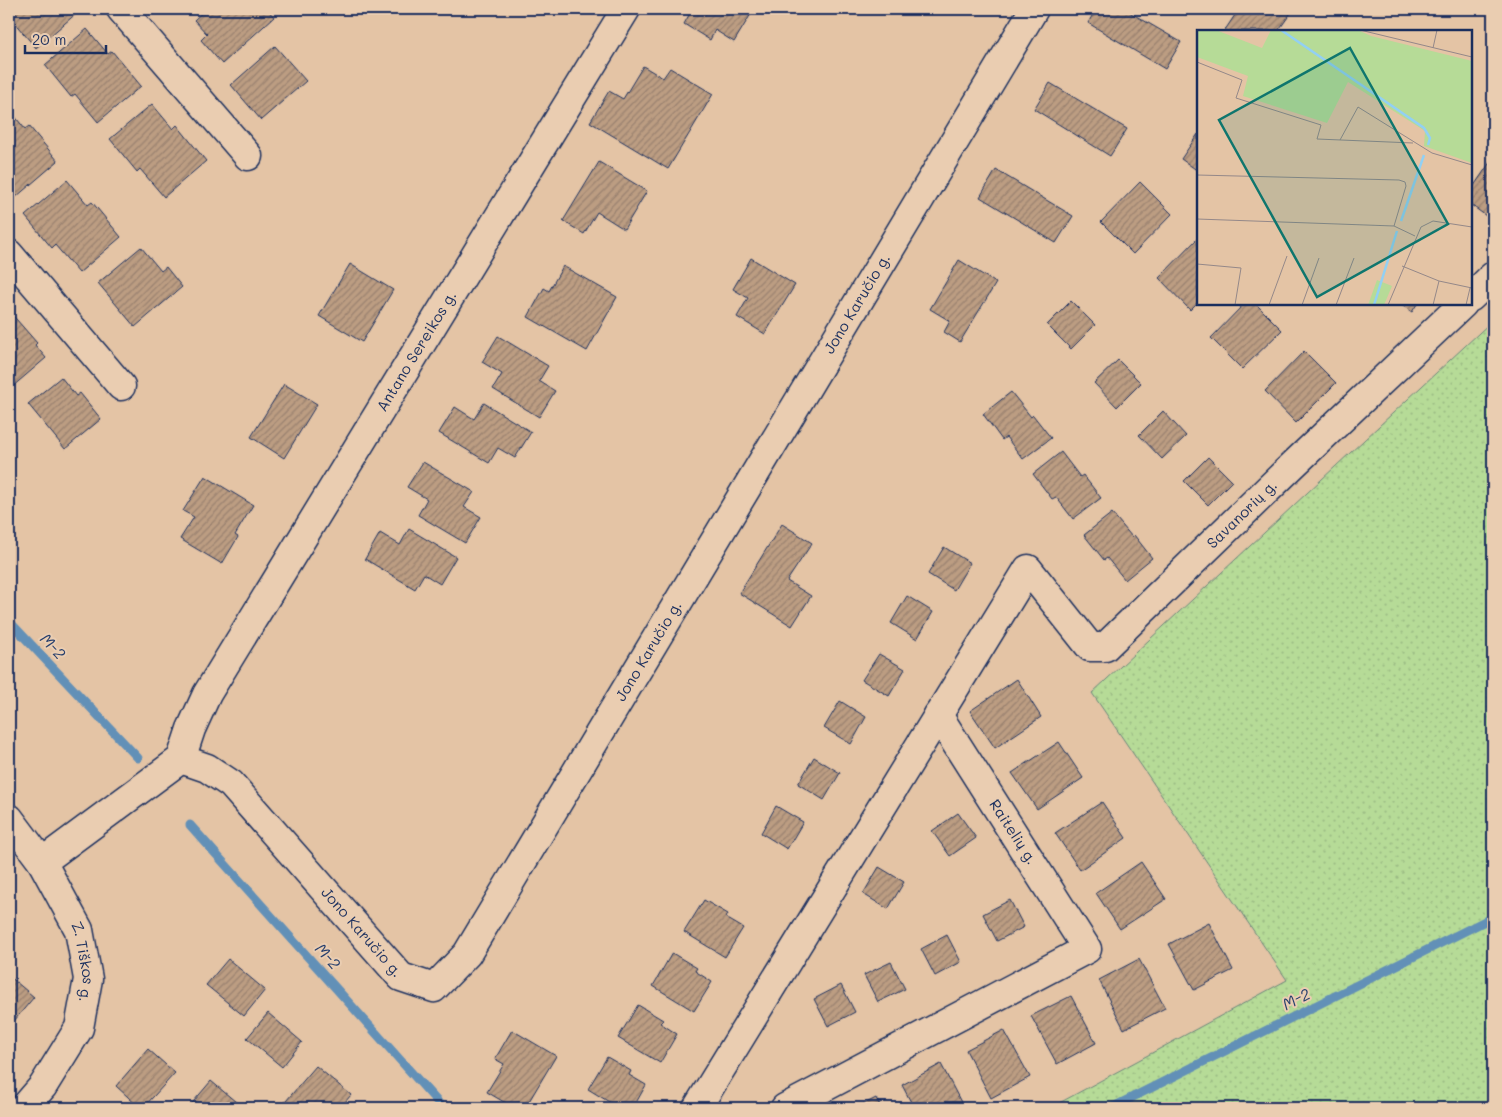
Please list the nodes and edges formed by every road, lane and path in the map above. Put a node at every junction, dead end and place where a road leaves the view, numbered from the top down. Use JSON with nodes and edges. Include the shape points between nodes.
{"nodes":[{"id":1,"x":121,"y":9,"type":"edge"},
{"id":2,"x":626,"y":9,"type":"edge"},
{"id":3,"x":1034,"y":9,"type":"edge"},
{"id":4,"x":248,"y":156,"type":"dead end"},
{"id":5,"x":9,"y":254,"type":"edge"},
{"id":6,"x":1493,"y":276,"type":"edge"},
{"id":7,"x":1472,"y":296,"type":"edge"},
{"id":8,"x":1463,"y":305,"type":"edge"},
{"id":9,"x":120,"y":386,"type":"dead end"},
{"id":10,"x":938,"y":715,"type":"junction"},
{"id":11,"x":181,"y":759,"type":"junction"},
{"id":12,"x":9,"y":818,"type":"edge"},
{"id":13,"x":42,"y":862,"type":"junction"},
{"id":14,"x":24,"y":1108,"type":"edge"},
{"id":15,"x":697,"y":1108,"type":"edge"},
{"id":16,"x":785,"y":1108,"type":"edge"}],
"edges":[{"from":1,"to":4,"type":"street"},
{"from":2,"to":11,"type":"street","name":"Antano Sereikos g.","via":[[207,694]]},
{"from":3,"to":11,"type":"street","name":"Jono Karučio g.","via":[[467,954],[434,988],[401,978],[231,784],[207,768]]},
{"from":5,"to":9,"type":"street"},
{"from":6,"to":7,"type":"street"},
{"from":8,"to":10,"type":"street","name":"Savanorių g.","via":[[1105,647],[1090,646],[1028,569]]},
{"from":10,"to":15,"type":"street"},
{"from":10,"to":16,"type":"street","name":"Raitelių g.","via":[[1087,949]]},
{"from":11,"to":13,"type":"street"},
{"from":12,"to":13,"type":"street","name":"Z. Tiškos g."},
{"from":13,"to":14,"type":"street","name":"Z. Tiškos g.","via":[[79,930],[88,979],[78,1028],[43,1086]]}]}
